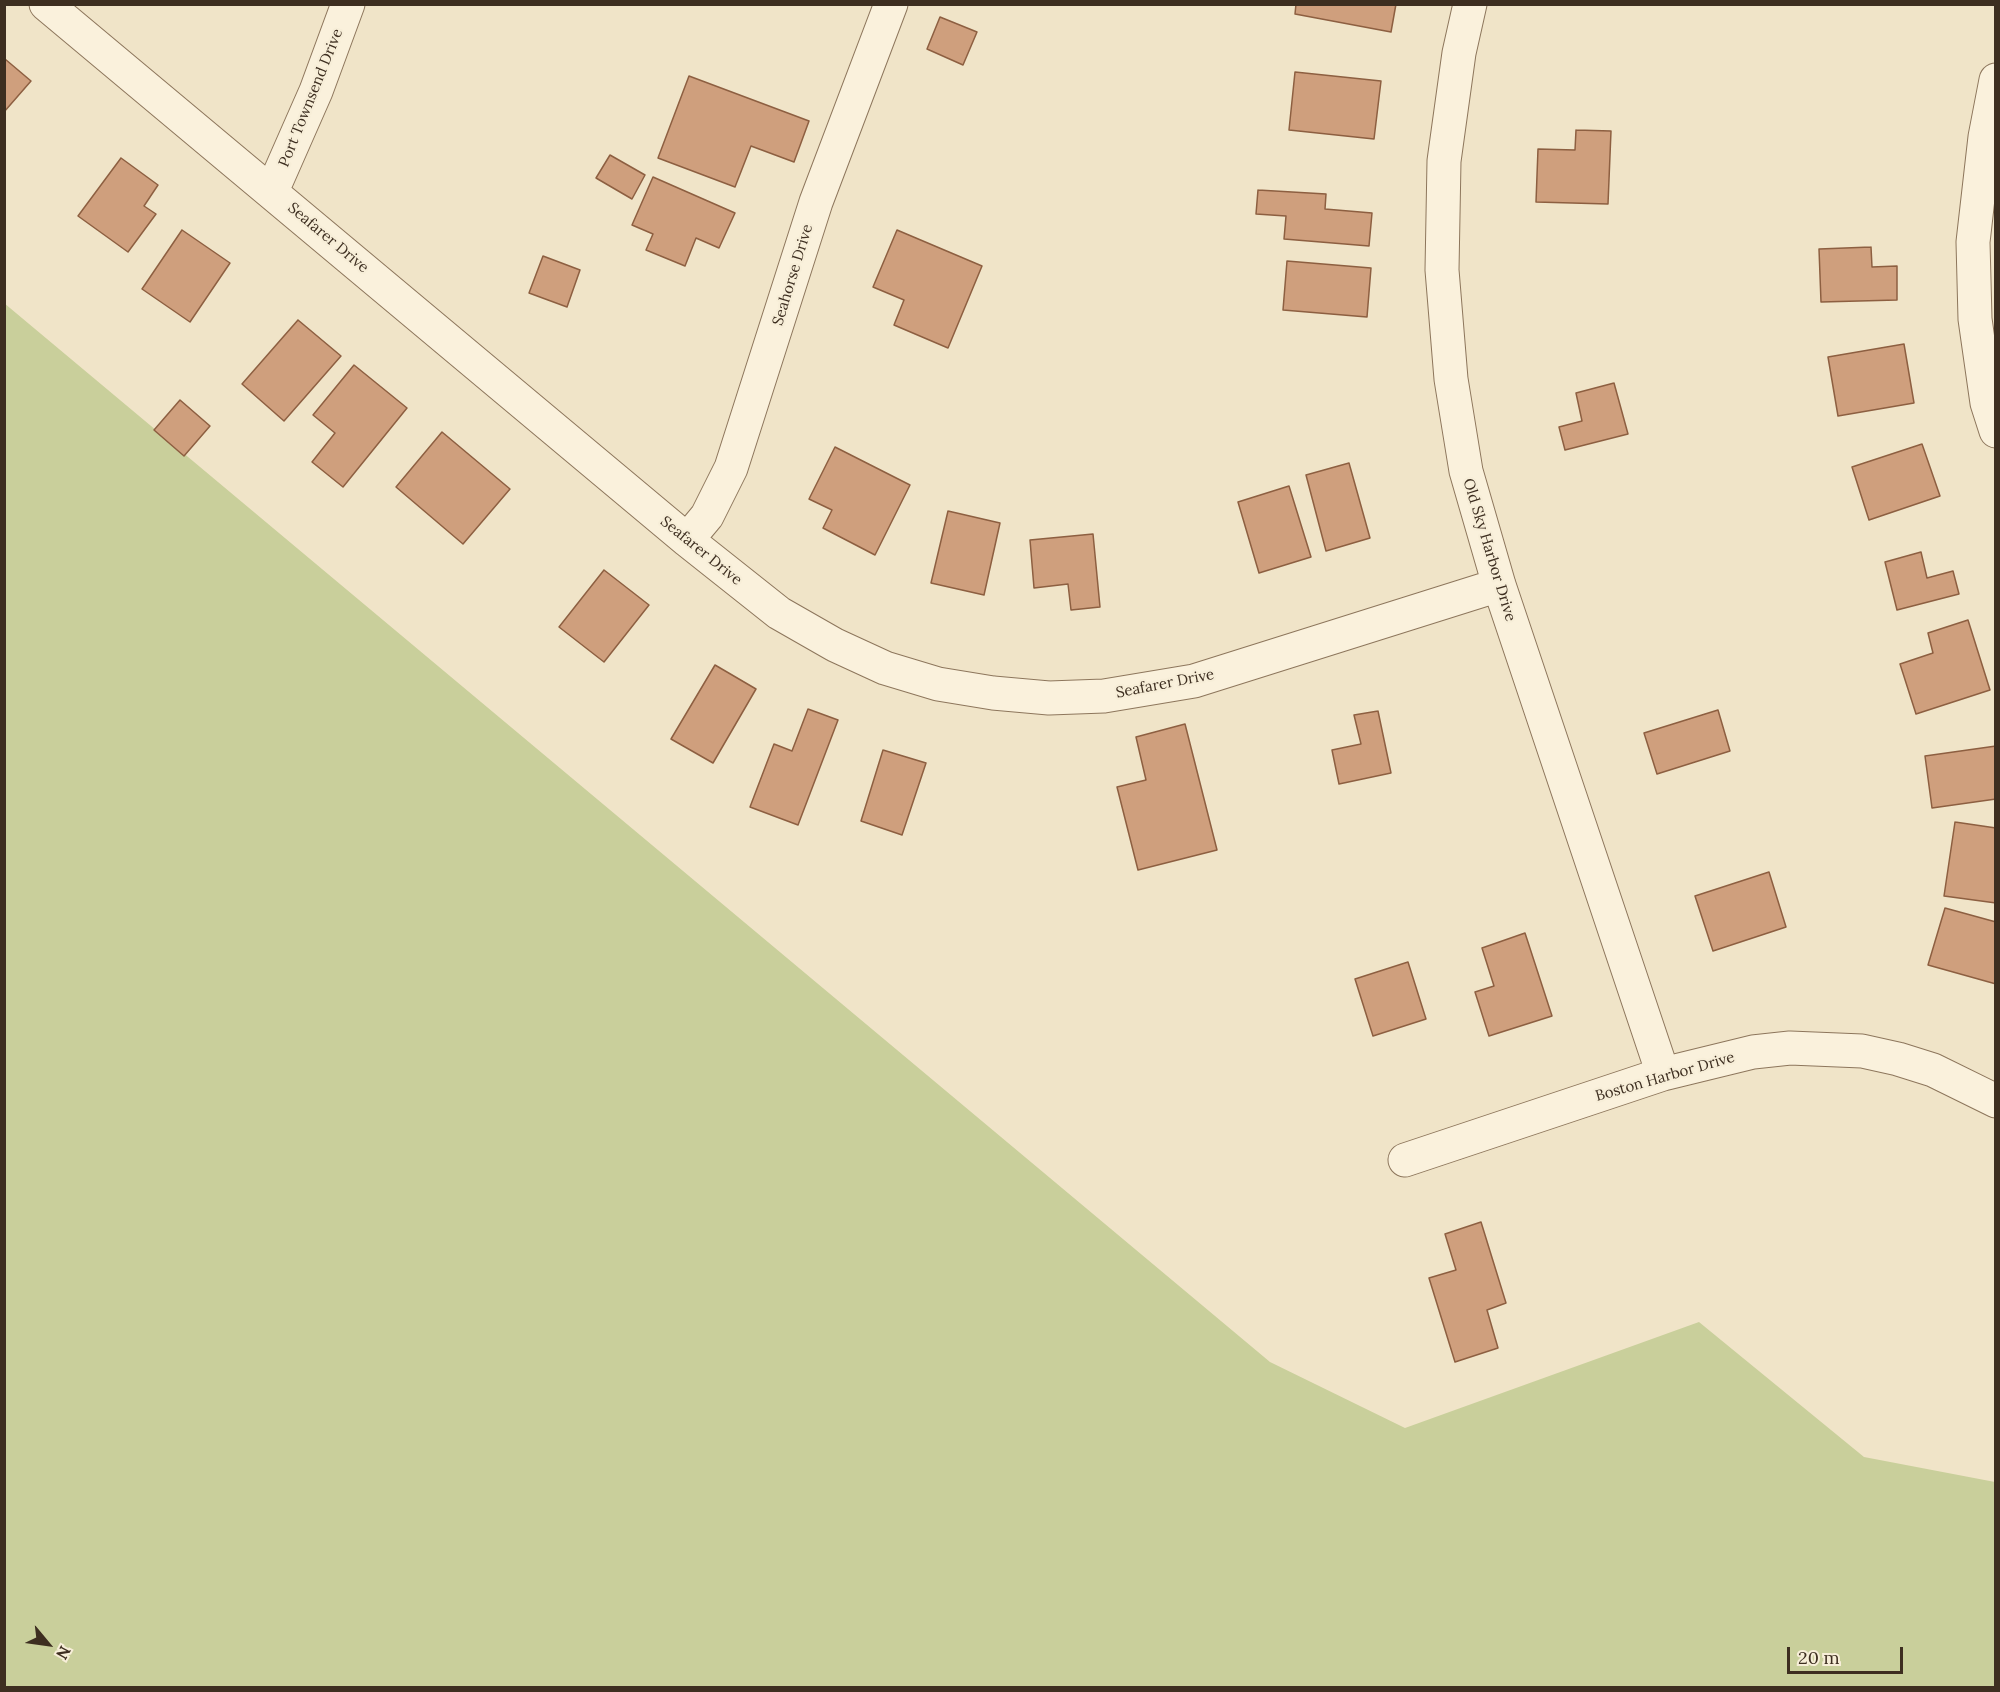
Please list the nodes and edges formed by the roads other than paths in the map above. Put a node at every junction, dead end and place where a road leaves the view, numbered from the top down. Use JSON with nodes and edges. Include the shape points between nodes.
{"nodes":[{"id":1,"x":46,"y":4,"type":"edge"},
{"id":2,"x":348,"y":4,"type":"edge"},
{"id":3,"x":891,"y":4,"type":"edge"},
{"id":4,"x":1470,"y":4,"type":"edge"},
{"id":5,"x":1995,"y":80,"type":"edge"},
{"id":6,"x":272,"y":191,"type":"junction"},
{"id":7,"x":1995,"y":431,"type":"edge"},
{"id":8,"x":687,"y":540,"type":"junction"},
{"id":9,"x":1498,"y":585,"type":"junction"},
{"id":10,"x":1663,"y":1074,"type":"junction"},
{"id":11,"x":1995,"y":1101,"type":"edge"},
{"id":12,"x":1405,"y":1160,"type":"dead end"}],
"edges":[{"from":1,"to":6,"type":"street","name":"Seafarer Drive"},
{"from":2,"to":6,"type":"street","name":"Port Townsend Drive","via":[[316,91]]},
{"from":3,"to":8,"type":"street","name":"Seahorse Drive","via":[[816,202],[731,468],[707,516]]},
{"from":4,"to":9,"type":"street","name":"Old Sky Harbor Drive","via":[[1444,161],[1442,270],[1450,379],[1466,471]]},
{"from":5,"to":7,"type":"street","via":[[1973,242],[1975,319],[1987,404]]},
{"from":6,"to":8,"type":"street","name":"Seafarer Drive"},
{"from":8,"to":9,"type":"street","name":"Seafarer Drive","via":[[779,613],[885,668],[938,684],[1049,698],[1104,696],[1194,681]]},
{"from":9,"to":10,"type":"street","name":"Old Sky Harbor Drive"},
{"from":10,"to":11,"type":"street","name":"Boston Harbor Drive","via":[[1754,1052],[1826,1048],[1898,1059],[1950,1077]]},
{"from":10,"to":12,"type":"street","name":"Boston Harbor Drive"}]}
